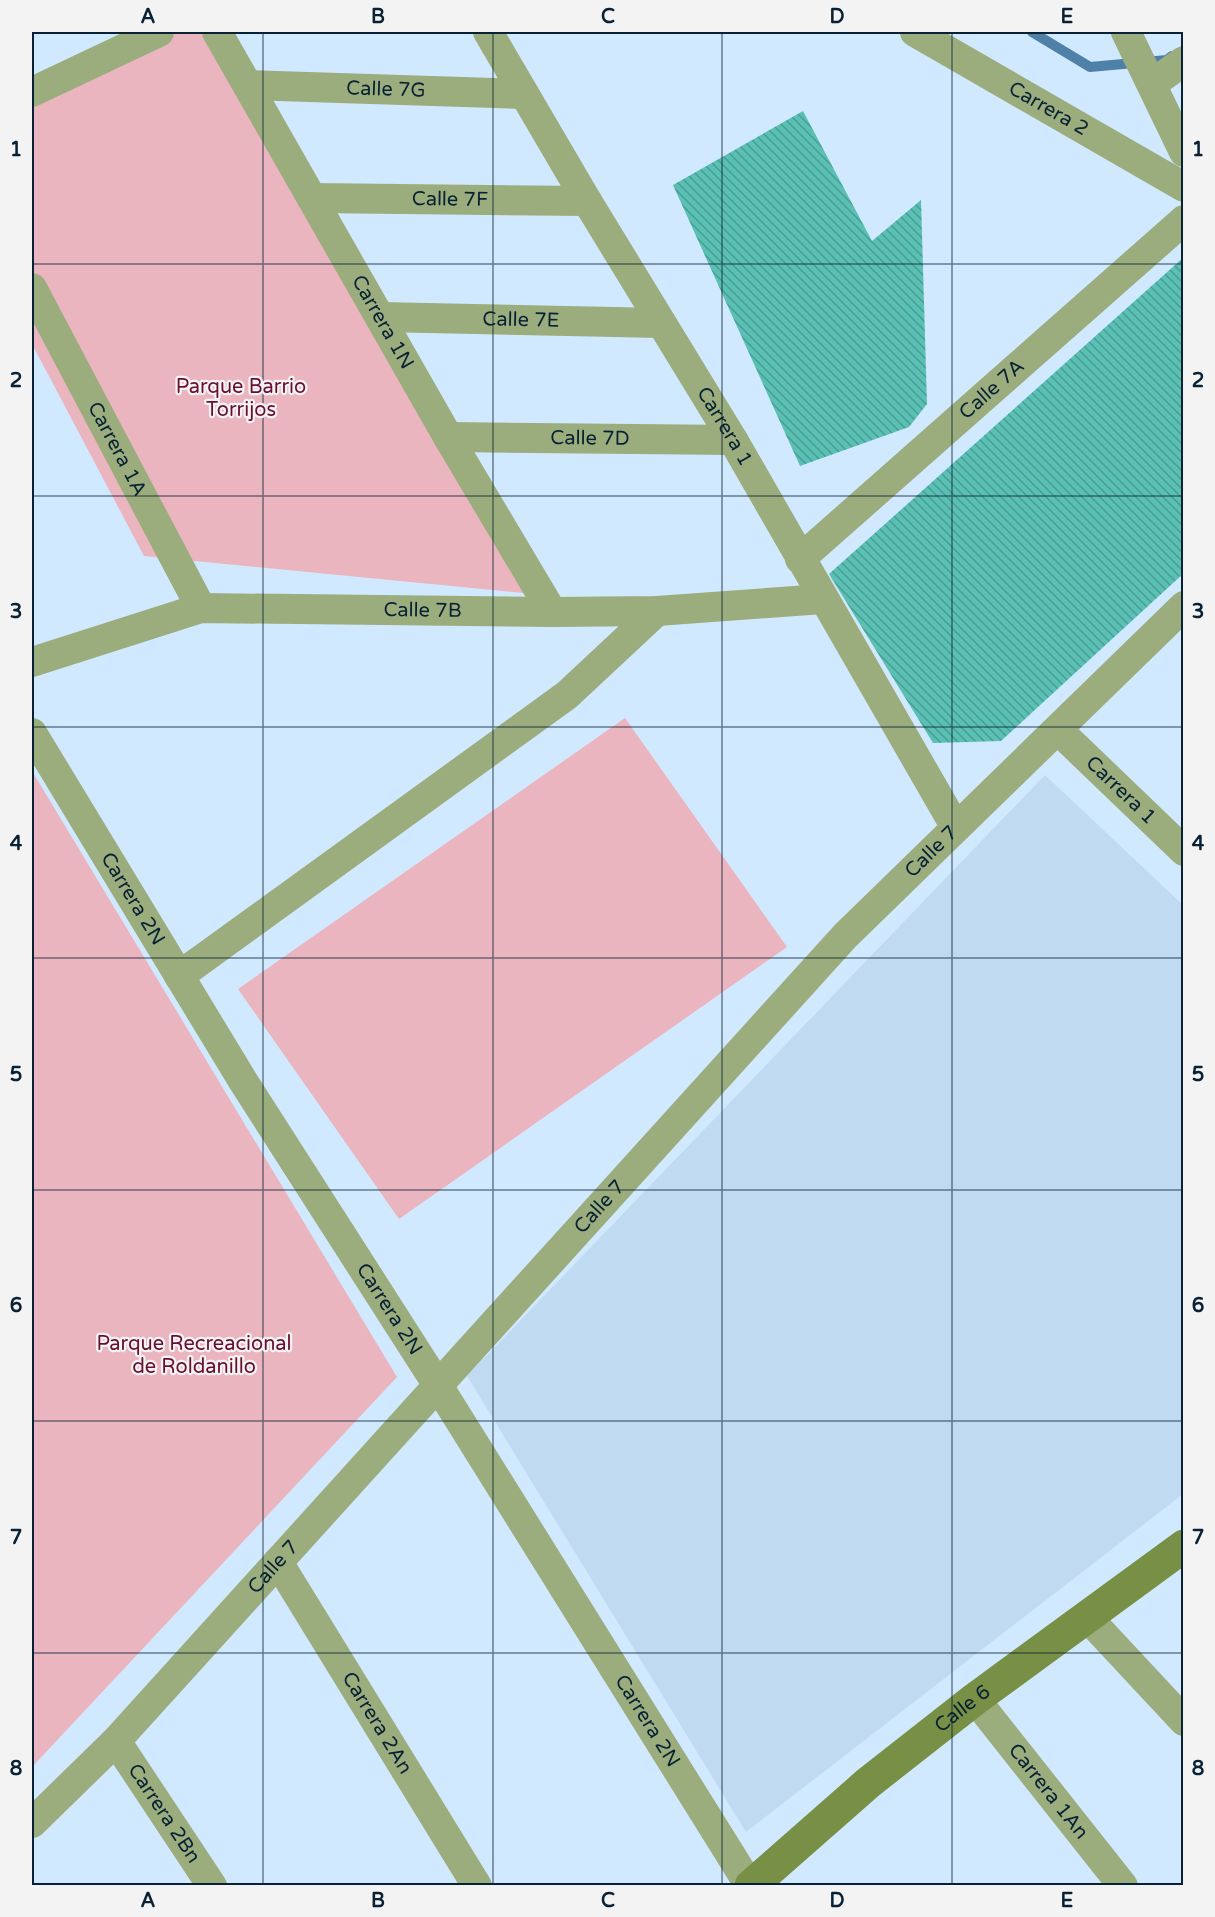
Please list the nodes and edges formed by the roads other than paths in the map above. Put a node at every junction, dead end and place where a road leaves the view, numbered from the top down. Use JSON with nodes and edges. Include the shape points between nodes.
{"nodes":[{"id":1,"x":159,"y":32,"type":"edge"},
{"id":2,"x":217,"y":32,"type":"edge"},
{"id":3,"x":488,"y":32,"type":"edge"},
{"id":4,"x":915,"y":32,"type":"edge"},
{"id":5,"x":953,"y":32,"type":"edge"},
{"id":6,"x":1128,"y":33,"type":"edge"},
{"id":7,"x":97,"y":45,"type":"edge"},
{"id":8,"x":1184,"y":61,"type":"edge"},
{"id":9,"x":1149,"y":78,"type":"junction"},
{"id":10,"x":248,"y":85,"type":"junction"},
{"id":11,"x":32,"y":92,"type":"edge"},
{"id":12,"x":524,"y":94,"type":"junction"},
{"id":13,"x":1184,"y":152,"type":"edge"},
{"id":14,"x":1184,"y":166,"type":"edge"},
{"id":15,"x":1184,"y":187,"type":"edge"},
{"id":16,"x":312,"y":198,"type":"junction"},
{"id":17,"x":587,"y":201,"type":"junction"},
{"id":18,"x":1184,"y":220,"type":"edge"},
{"id":19,"x":32,"y":288,"type":"edge"},
{"id":20,"x":380,"y":317,"type":"junction"},
{"id":21,"x":661,"y":323,"type":"junction"},
{"id":22,"x":448,"y":437,"type":"junction"},
{"id":23,"x":733,"y":440,"type":"junction"},
{"id":24,"x":800,"y":559,"type":"junction"},
{"id":25,"x":823,"y":598,"type":"junction"},
{"id":26,"x":1184,"y":606,"type":"edge"},
{"id":27,"x":201,"y":608,"type":"junction"},
{"id":28,"x":657,"y":611,"type":"junction"},
{"id":29,"x":552,"y":612,"type":"junction"},
{"id":30,"x":32,"y":662,"type":"edge"},
{"id":31,"x":1058,"y":730,"type":"junction"},
{"id":32,"x":32,"y":733,"type":"edge"},
{"id":33,"x":955,"y":826,"type":"junction"},
{"id":34,"x":1184,"y":851,"type":"edge"},
{"id":35,"x":179,"y":976,"type":"junction"},
{"id":36,"x":437,"y":1384,"type":"junction"},
{"id":37,"x":1184,"y":1546,"type":"edge"},
{"id":38,"x":278,"y":1562,"type":"junction"},
{"id":39,"x":1088,"y":1617,"type":"junction"},
{"id":40,"x":975,"y":1699,"type":"junction"},
{"id":41,"x":1184,"y":1721,"type":"edge"},
{"id":42,"x":116,"y":1741,"type":"junction"},
{"id":43,"x":32,"y":1823,"type":"edge"},
{"id":44,"x":212,"y":1886,"type":"edge"},
{"id":45,"x":477,"y":1886,"type":"edge"},
{"id":46,"x":751,"y":1886,"type":"edge"},
{"id":47,"x":1123,"y":1886,"type":"edge"}],
"edges":[{"from":1,"to":7,"type":"street"},
{"from":2,"to":10,"type":"street","name":"Carrera 1N"},
{"from":3,"to":12,"type":"street","name":"Carrera 1"},
{"from":4,"to":15,"type":"street","name":"Carrera 2"},
{"from":5,"to":14,"type":"street","name":"Carrera 2"},
{"from":6,"to":9,"type":"street"},
{"from":7,"to":11,"type":"street"},
{"from":8,"to":9,"type":"street"},
{"from":9,"to":13,"type":"street"},
{"from":10,"to":12,"type":"street","name":"Calle 7G"},
{"from":10,"to":16,"type":"street","name":"Carrera 1N"},
{"from":12,"to":17,"type":"street","name":"Carrera 1"},
{"from":16,"to":17,"type":"street","name":"Calle 7F"},
{"from":16,"to":20,"type":"street","name":"Carrera 1N"},
{"from":17,"to":21,"type":"street","name":"Carrera 1"},
{"from":18,"to":24,"type":"street","name":"Calle 7A"},
{"from":19,"to":27,"type":"street","name":"Carrera 1A"},
{"from":20,"to":21,"type":"street","name":"Calle 7E"},
{"from":20,"to":22,"type":"street","name":"Carrera 1N"},
{"from":21,"to":23,"type":"street","name":"Carrera 1"},
{"from":22,"to":23,"type":"street","name":"Calle 7D"},
{"from":22,"to":29,"type":"street","name":"Carrera 1N"},
{"from":23,"to":24,"type":"street","name":"Carrera 1"},
{"from":24,"to":25,"type":"street","name":"Carrera 1"},
{"from":25,"to":28,"type":"street","name":"Calle 7B"},
{"from":25,"to":33,"type":"street","name":"Carrera 1"},
{"from":26,"to":31,"type":"street","name":"Calle 7"},
{"from":27,"to":29,"type":"street","name":"Calle 7B"},
{"from":27,"to":30,"type":"street","name":"Calle 7B"},
{"from":28,"to":29,"type":"street","name":"Calle 7B"},
{"from":28,"to":35,"type":"street","via":[[567,695]]},
{"from":31,"to":33,"type":"street","name":"Calle 7"},
{"from":31,"to":34,"type":"street","name":"Carrera 1"},
{"from":32,"to":35,"type":"street","name":"Carrera 2N"},
{"from":33,"to":36,"type":"street","name":"Calle 7","via":[[845,936]]},
{"from":35,"to":36,"type":"street","name":"Carrera 2N"},
{"from":36,"to":38,"type":"street","name":"Calle 7"},
{"from":36,"to":46,"type":"street","name":"Carrera 2N"},
{"from":37,"to":39,"type":"street","name":"Calle 6"},
{"from":38,"to":42,"type":"street","name":"Calle 7"},
{"from":38,"to":45,"type":"street","name":"Carrera 2An"},
{"from":39,"to":40,"type":"street","name":"Calle 6"},
{"from":39,"to":41,"type":"street"},
{"from":40,"to":46,"type":"street","name":"Calle 6","via":[[868,1783]]},
{"from":40,"to":47,"type":"street","name":"Carrera 1An"},
{"from":42,"to":43,"type":"street","name":"Calle 7"},
{"from":42,"to":44,"type":"street","name":"Carrera 2Bn"}]}
